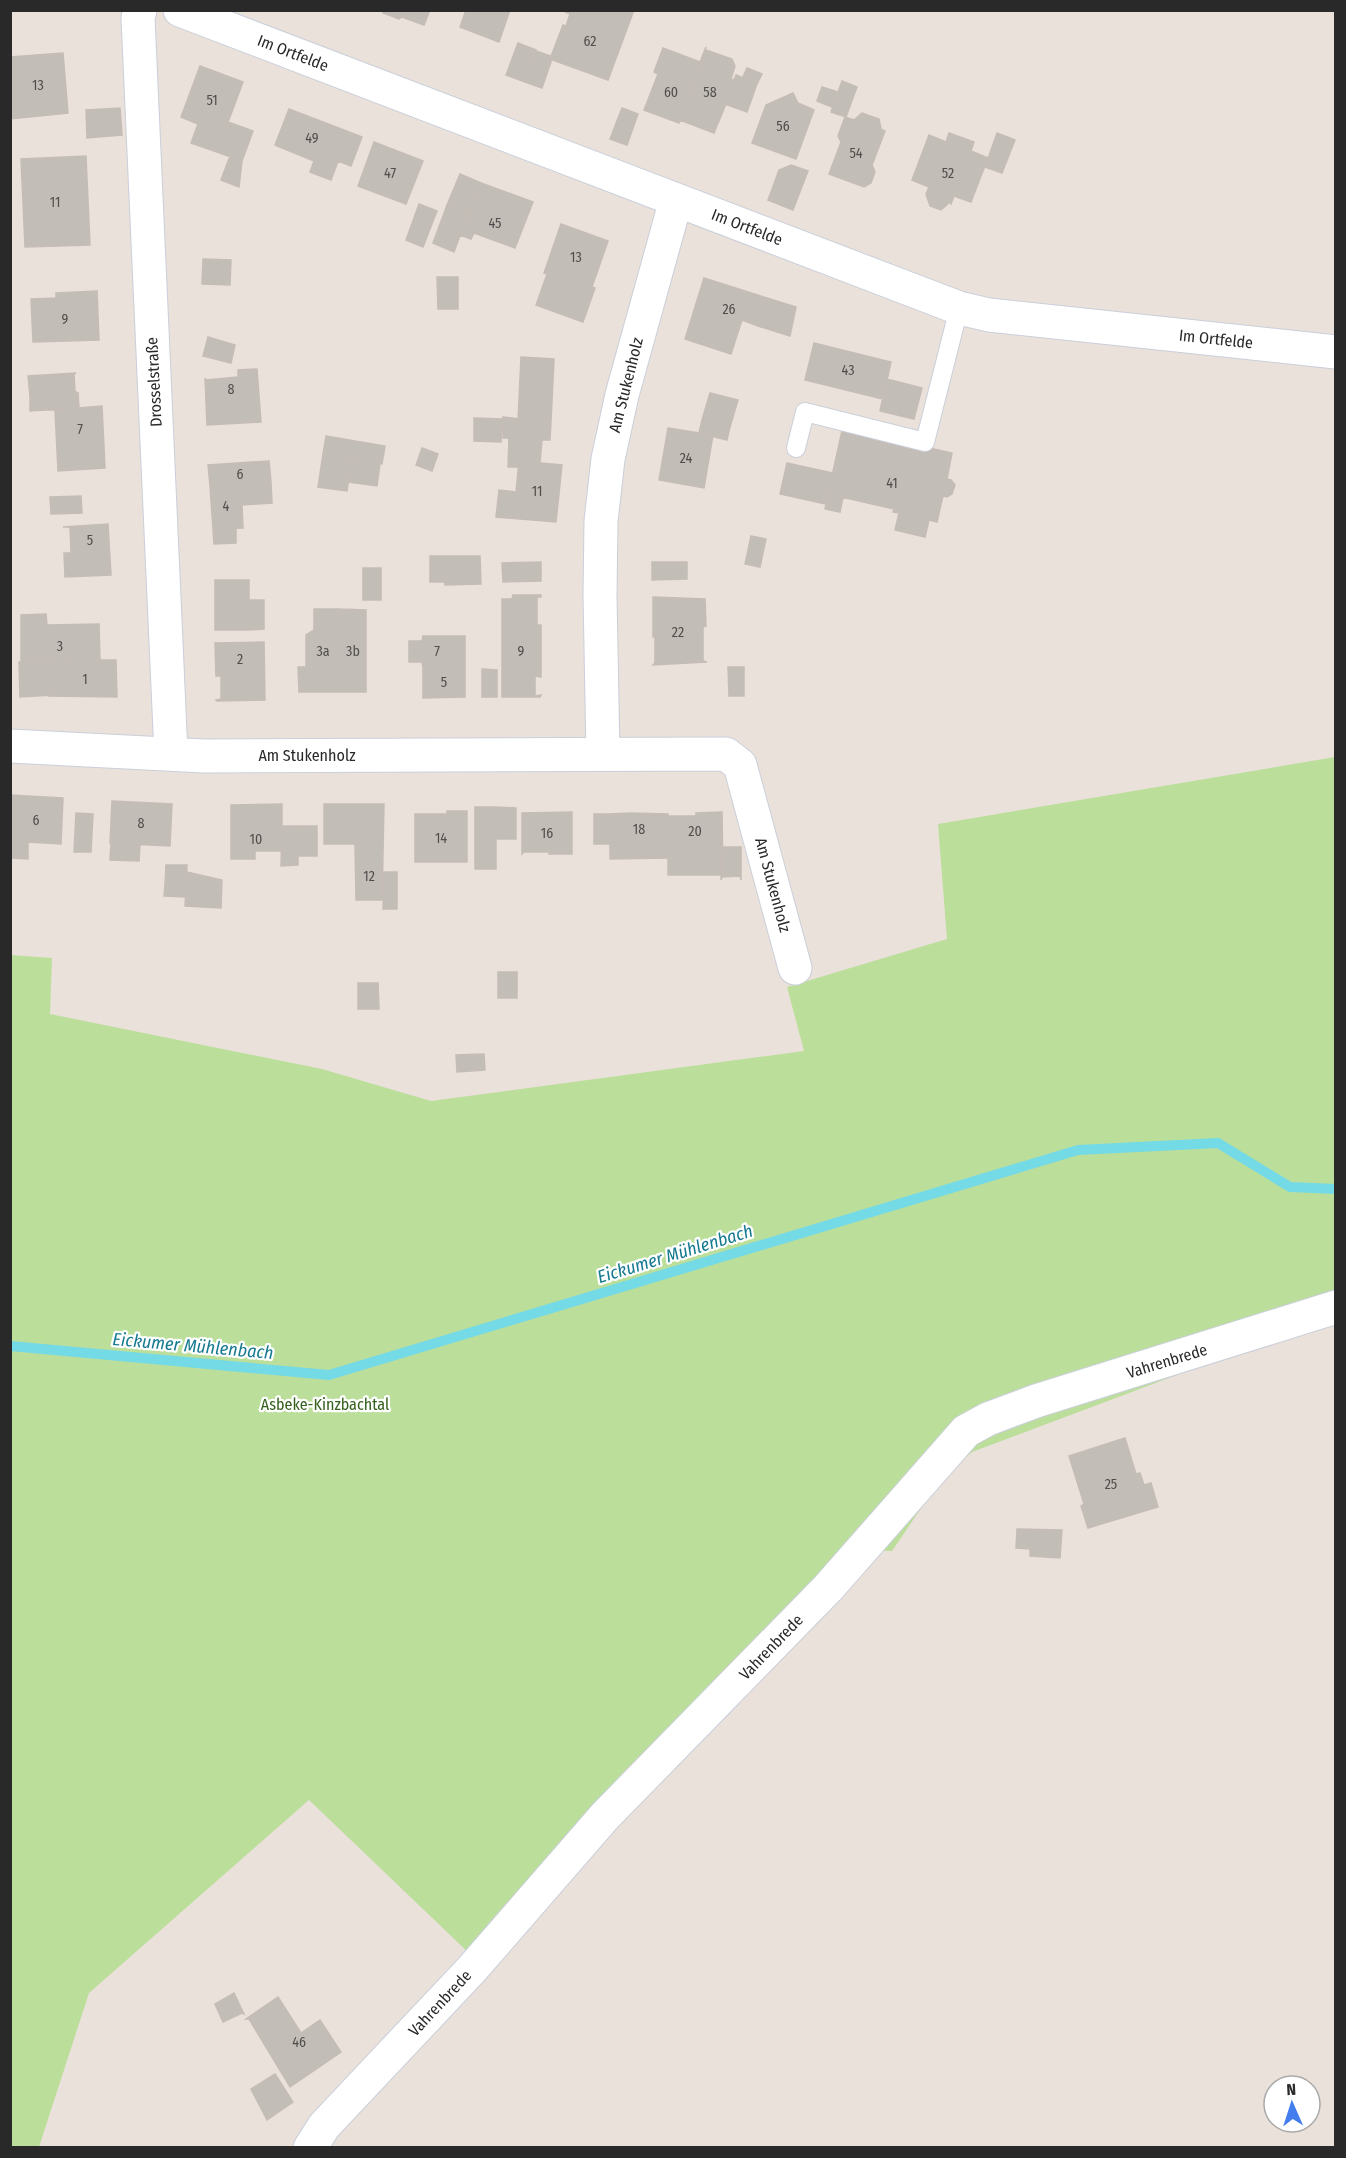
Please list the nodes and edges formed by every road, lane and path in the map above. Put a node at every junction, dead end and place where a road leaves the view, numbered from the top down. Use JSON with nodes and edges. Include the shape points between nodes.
{"nodes":[{"id":1,"x":140,"y":10,"type":"edge"},
{"id":2,"x":180,"y":10,"type":"edge"},
{"id":3,"x":676,"y":200,"type":"junction"},
{"id":4,"x":959,"y":308,"type":"junction"},
{"id":5,"x":1335,"y":352,"type":"edge"},
{"id":6,"x":796,"y":448,"type":"dead end"},
{"id":7,"x":10,"y":746,"type":"edge"},
{"id":8,"x":171,"y":754,"type":"junction"},
{"id":9,"x":603,"y":754,"type":"junction"},
{"id":10,"x":795,"y":968,"type":"dead end"},
{"id":11,"x":1335,"y":1307,"type":"edge"},
{"id":12,"x":310,"y":2148,"type":"edge"}],
"edges":[{"from":1,"to":8,"type":"street","name":"Drosselstraße"},
{"from":2,"to":3,"type":"street","name":"Im Ortfelde"},
{"from":3,"to":4,"type":"street","name":"Im Ortfelde"},
{"from":3,"to":9,"type":"street","name":"Am Stukenholz","via":[[608,459],[601,521]]},
{"from":4,"to":5,"type":"street","name":"Im Ortfelde","via":[[989,315]]},
{"from":4,"to":6,"type":"lane","via":[[925,442],[805,412]]},
{"from":7,"to":8,"type":"street","name":"Am Stukenholz"},
{"from":8,"to":9,"type":"street","name":"Am Stukenholz"},
{"from":9,"to":10,"type":"street","name":"Am Stukenholz","via":[[726,754],[740,765]]},
{"from":11,"to":12,"type":"street","name":"Vahrenbrede","via":[[1036,1401],[966,1431],[828,1588],[605,1816],[472,1969],[324,2126]]}]}
